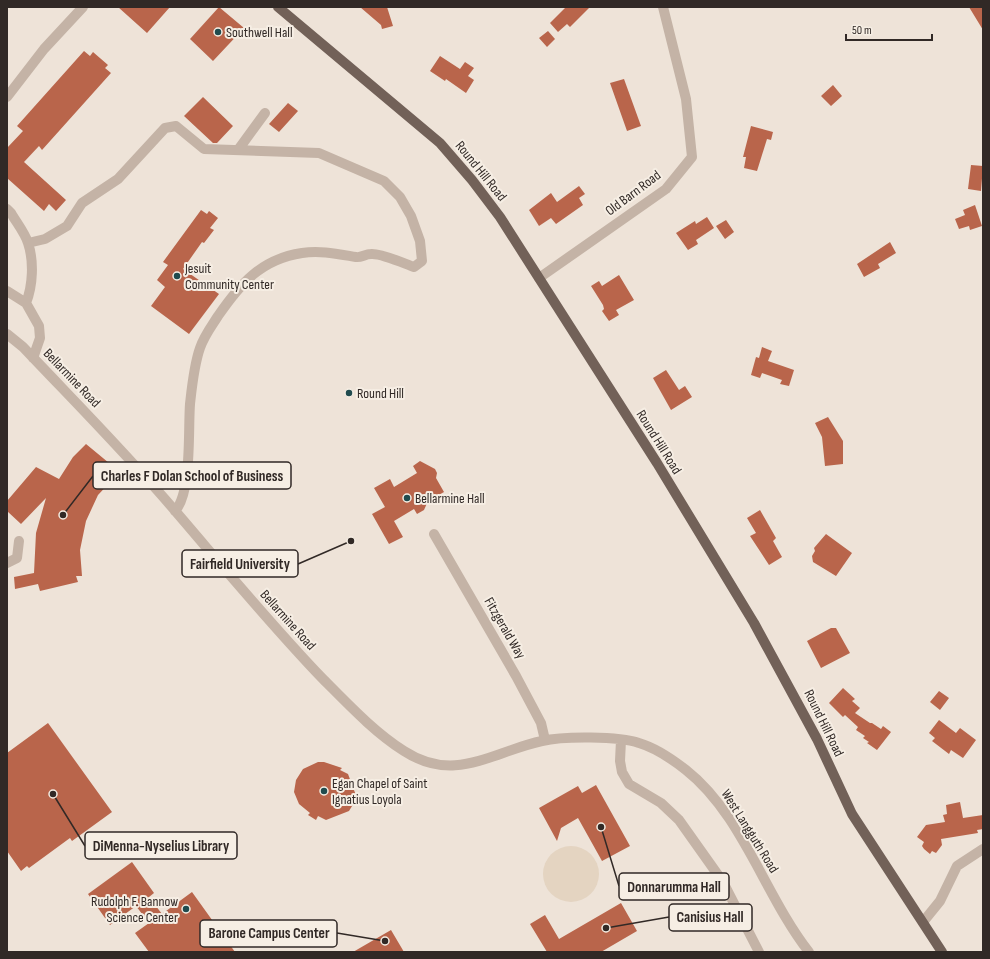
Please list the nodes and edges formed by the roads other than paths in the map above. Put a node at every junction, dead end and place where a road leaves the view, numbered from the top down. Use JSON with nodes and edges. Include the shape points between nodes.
{"nodes":[{"id":1,"x":83,"y":7,"type":"edge"},
{"id":2,"x":278,"y":7,"type":"edge"},
{"id":3,"x":663,"y":7,"type":"edge"},
{"id":4,"x":7,"y":97,"type":"edge"},
{"id":5,"x":265,"y":113,"type":"dead end"},
{"id":6,"x":238,"y":150,"type":"junction"},
{"id":7,"x":7,"y":209,"type":"edge"},
{"id":8,"x":28,"y":243,"type":"junction"},
{"id":9,"x":539,"y":278,"type":"junction"},
{"id":10,"x":7,"y":290,"type":"edge"},
{"id":11,"x":26,"y":303,"type":"junction"},
{"id":12,"x":7,"y":334,"type":"edge"},
{"id":13,"x":33,"y":358,"type":"junction"},
{"id":14,"x":175,"y":511,"type":"junction"},
{"id":15,"x":434,"y":534,"type":"dead end"},
{"id":16,"x":18,"y":541,"type":"dead end"},
{"id":17,"x":7,"y":563,"type":"edge"},
{"id":18,"x":546,"y":740,"type":"junction"},
{"id":19,"x":621,"y":740,"type":"junction"},
{"id":20,"x":983,"y":849,"type":"edge"},
{"id":21,"x":923,"y":922,"type":"junction"},
{"id":22,"x":759,"y":952,"type":"edge"},
{"id":23,"x":809,"y":952,"type":"edge"},
{"id":24,"x":942,"y":952,"type":"edge"}],
"edges":[{"from":1,"to":4,"type":"street","via":[[44,49]]},
{"from":2,"to":9,"type":"main road","name":"Round Hill Road","via":[[440,143],[500,217]]},
{"from":3,"to":9,"type":"street","name":"Old Barn Road","via":[[686,99],[692,157],[666,189]]},
{"from":5,"to":6,"type":"street"},
{"from":6,"to":8,"type":"street","via":[[204,149],[176,126],[165,128],[118,179],[82,203],[67,226],[45,239]]},
{"from":6,"to":14,"type":"street","via":[[319,152],[384,181],[400,197],[411,216],[420,241],[422,261],[414,267],[371,254],[358,258],[337,254],[302,253],[273,262],[247,278],[205,336],[199,349],[190,404],[189,449],[184,487],[182,500]]},
{"from":7,"to":8,"type":"street"},
{"from":8,"to":11,"type":"street","via":[[32,263],[30,292]]},
{"from":9,"to":21,"type":"main road","name":"Round Hill Road","via":[[657,464],[754,624],[817,739],[852,814]]},
{"from":10,"to":11,"type":"street"},
{"from":11,"to":13,"type":"street","via":[[39,326],[40,338]]},
{"from":12,"to":13,"type":"street","name":"Bellarmine Road"},
{"from":13,"to":14,"type":"street","name":"Bellarmine Road"},
{"from":14,"to":18,"type":"street","name":"Bellarmine Road","via":[[297,652],[346,702],[405,752],[436,764],[455,767]]},
{"from":15,"to":18,"type":"street","name":"Fitzgerald Way","via":[[516,676],[541,723]]},
{"from":16,"to":17,"type":"street","via":[[17,558]]},
{"from":18,"to":19,"type":"street","name":"Bellarmine Road"},
{"from":19,"to":22,"type":"street","via":[[620,761],[622,772],[629,784],[661,803],[679,820],[723,882]]},
{"from":19,"to":23,"type":"street","name":"West Langguth Road","via":[[638,742],[665,756],[706,788],[720,806],[786,919]]},
{"from":20,"to":21,"type":"street","via":[[957,866],[940,901]]},
{"from":21,"to":24,"type":"main road","name":"Round Hill Road"}]}
